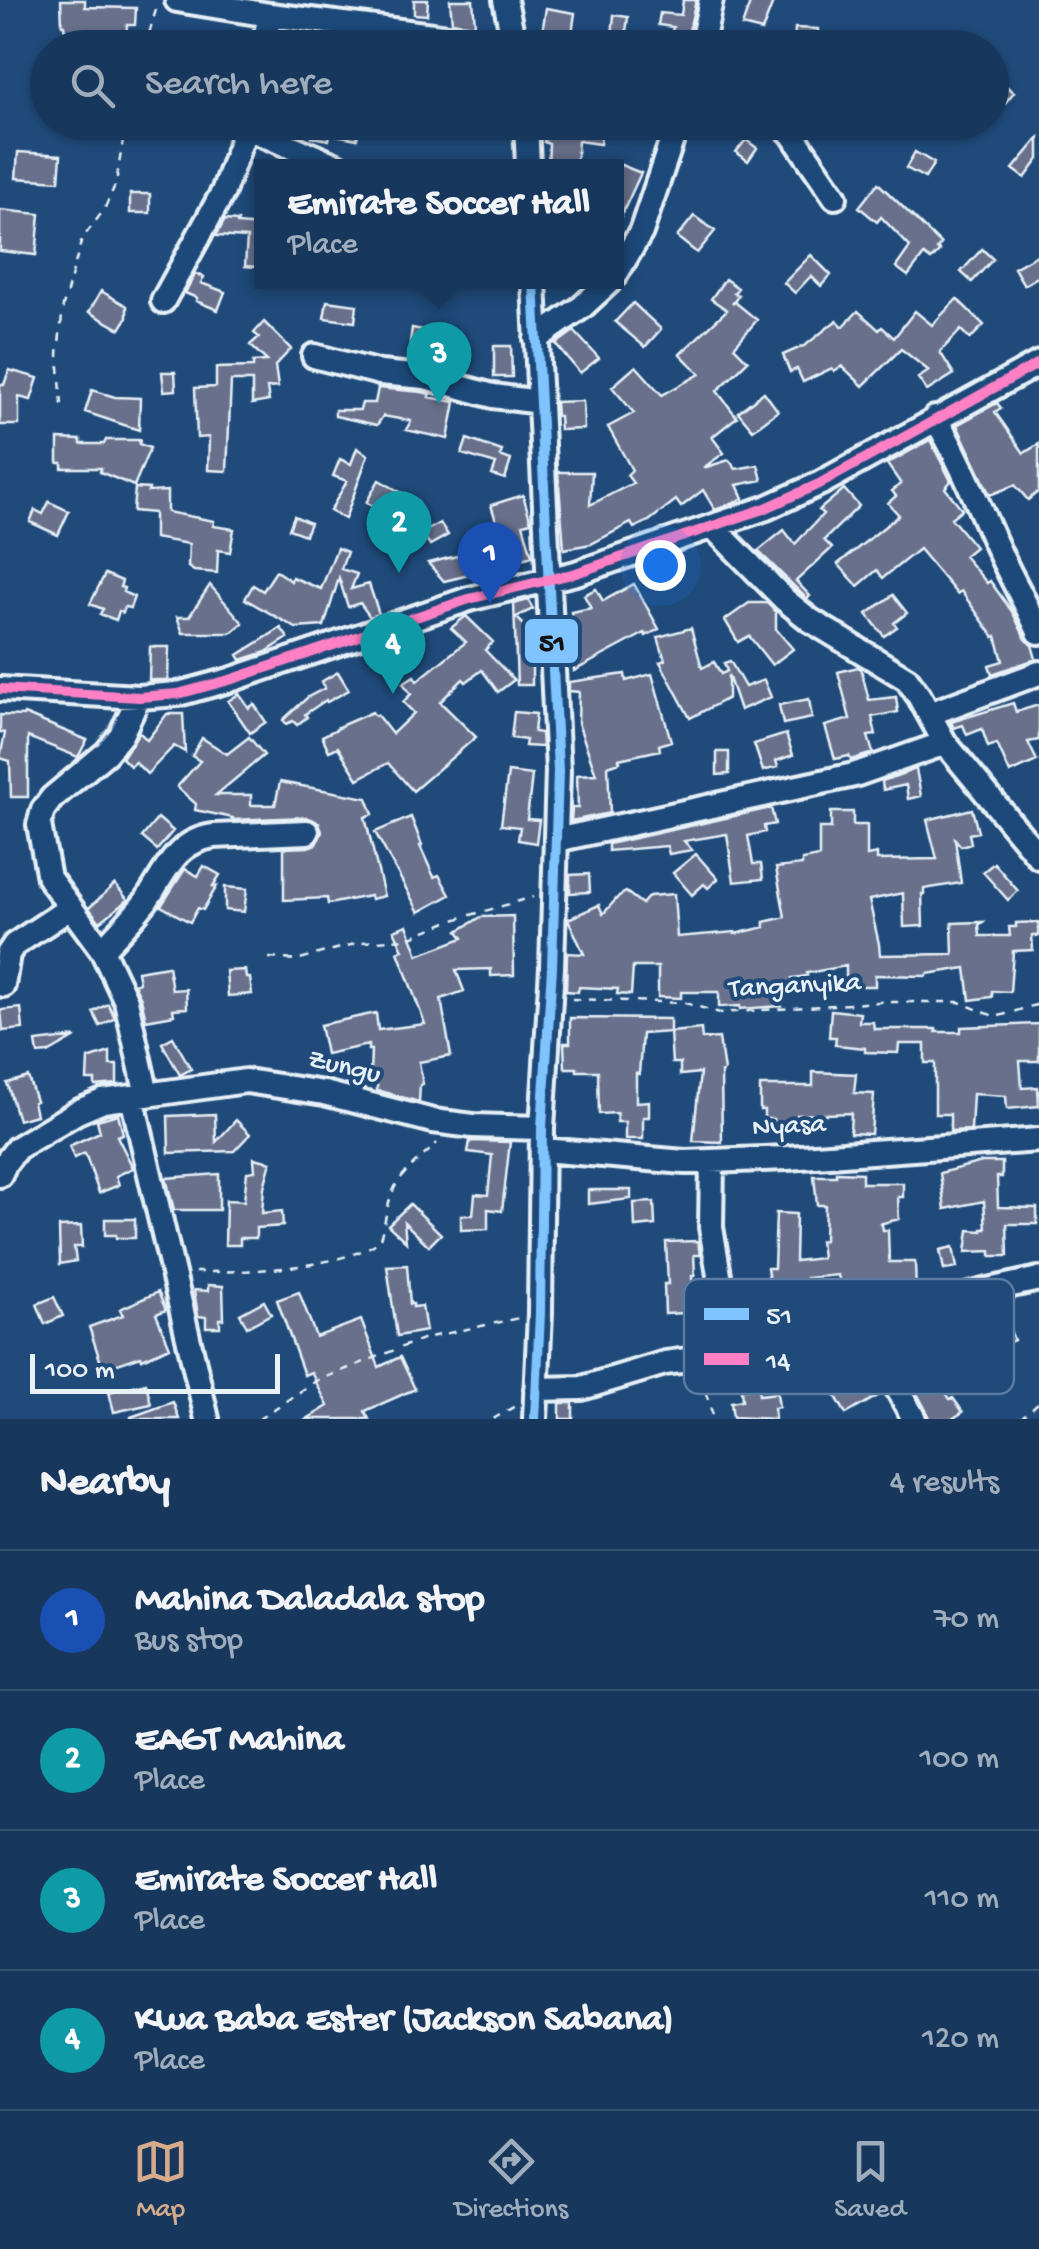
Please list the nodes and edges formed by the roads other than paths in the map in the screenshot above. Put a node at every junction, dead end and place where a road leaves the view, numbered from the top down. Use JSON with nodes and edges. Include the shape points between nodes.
{"nodes":[{"id":1,"x":176,"y":0,"type":"edge"},
{"id":2,"x":505,"y":0,"type":"edge"},
{"id":3,"x":712,"y":0,"type":"edge"},
{"id":4,"x":270,"y":15,"type":"junction"},
{"id":5,"x":267,"y":30,"type":"edge"},
{"id":6,"x":389,"y":30,"type":"edge"},
{"id":7,"x":512,"y":30,"type":"edge"},
{"id":8,"x":705,"y":30,"type":"edge"},
{"id":9,"x":242,"y":140,"type":"edge"},
{"id":10,"x":280,"y":140,"type":"edge"},
{"id":11,"x":672,"y":140,"type":"edge"},
{"id":12,"x":796,"y":140,"type":"edge"},
{"id":13,"x":322,"y":159,"type":"edge"},
{"id":14,"x":836,"y":197,"type":"dead end"},
{"id":15,"x":624,"y":260,"type":"edge"},
{"id":16,"x":534,"y":289,"type":"edge"},
{"id":17,"x":602,"y":289,"type":"edge"},
{"id":18,"x":163,"y":301,"type":"dead end"},
{"id":19,"x":536,"y":339,"type":"junction"},
{"id":20,"x":314,"y":356,"type":"dead end"},
{"id":21,"x":1039,"y":362,"type":"edge"},
{"id":22,"x":540,"y":402,"type":"junction"},
{"id":23,"x":935,"y":418,"type":"junction"},
{"id":24,"x":713,"y":527,"type":"junction"},
{"id":25,"x":546,"y":579,"type":"junction"},
{"id":26,"x":1039,"y":632,"type":"edge"},
{"id":27,"x":1039,"y":673,"type":"edge"},
{"id":28,"x":0,"y":689,"type":"edge"},
{"id":29,"x":139,"y":697,"type":"junction"},
{"id":30,"x":929,"y":714,"type":"junction"},
{"id":31,"x":945,"y":742,"type":"junction"},
{"id":32,"x":308,"y":832,"type":"dead end"},
{"id":33,"x":556,"y":840,"type":"junction"},
{"id":34,"x":1039,"y":856,"type":"edge"},
{"id":35,"x":70,"y":908,"type":"junction"},
{"id":36,"x":102,"y":950,"type":"junction"},
{"id":37,"x":3,"y":985,"type":"dead end"},
{"id":38,"x":139,"y":1096,"type":"junction"},
{"id":39,"x":542,"y":1139,"type":"junction"},
{"id":40,"x":1039,"y":1140,"type":"edge"},
{"id":41,"x":712,"y":1161,"type":"junction"},
{"id":42,"x":0,"y":1175,"type":"edge"},
{"id":43,"x":718,"y":1279,"type":"edge"},
{"id":44,"x":1039,"y":1279,"type":"edge"},
{"id":45,"x":1014,"y":1284,"type":"edge"},
{"id":46,"x":684,"y":1362,"type":"edge"},
{"id":47,"x":536,"y":1391,"type":"junction"},
{"id":48,"x":900,"y":1394,"type":"edge"},
{"id":49,"x":207,"y":1419,"type":"edge"},
{"id":50,"x":535,"y":1419,"type":"edge"},
{"id":51,"x":914,"y":1419,"type":"edge"}],
"edges":[{"from":1,"to":4,"type":"street"},
{"from":2,"to":7,"type":"street"},
{"from":3,"to":8,"type":"street"},
{"from":4,"to":5,"type":"street"},
{"from":4,"to":6,"type":"street"},
{"from":9,"to":18,"type":"street","via":[[223,192]]},
{"from":10,"to":13,"type":"street"},
{"from":11,"to":15,"type":"street"},
{"from":12,"to":14,"type":"street"},
{"from":16,"to":19,"type":"street"},
{"from":17,"to":19,"type":"street"},
{"from":19,"to":22,"type":"street"},
{"from":20,"to":22,"type":"street"},
{"from":21,"to":23,"type":"street"},
{"from":22,"to":25,"type":"street"},
{"from":23,"to":24,"type":"street","via":[[822,483]]},
{"from":23,"to":26,"type":"street"},
{"from":24,"to":25,"type":"street"},
{"from":24,"to":30,"type":"street","via":[[810,620],[908,679]]},
{"from":25,"to":29,"type":"street","via":[[233,679]]},
{"from":25,"to":33,"type":"street"},
{"from":27,"to":30,"type":"street"},
{"from":28,"to":29,"type":"street"},
{"from":29,"to":35,"type":"street","via":[[122,735],[43,810],[49,878]]},
{"from":30,"to":31,"type":"street"},
{"from":31,"to":33,"type":"street","via":[[854,776]]},
{"from":31,"to":34,"type":"street"},
{"from":32,"to":36,"type":"street","via":[[214,836],[187,844]]},
{"from":33,"to":39,"type":"street"},
{"from":35,"to":36,"type":"street"},
{"from":35,"to":37,"type":"street","via":[[14,946]]},
{"from":36,"to":38,"type":"street","via":[[126,1001]]},
{"from":38,"to":39,"type":"street","name":"Zungu","via":[[246,1082]]},
{"from":38,"to":42,"type":"street","name":"Zungu","via":[[77,1112],[17,1148]]},
{"from":38,"to":49,"type":"street"},
{"from":39,"to":41,"type":"street","name":"Nyasa"},
{"from":39,"to":47,"type":"street"},
{"from":40,"to":41,"type":"street","name":"Nyasa"},
{"from":41,"to":43,"type":"street"},
{"from":44,"to":45,"type":"street"},
{"from":46,"to":47,"type":"street","via":[[582,1388]]},
{"from":47,"to":50,"type":"street"},
{"from":48,"to":51,"type":"street"}]}
